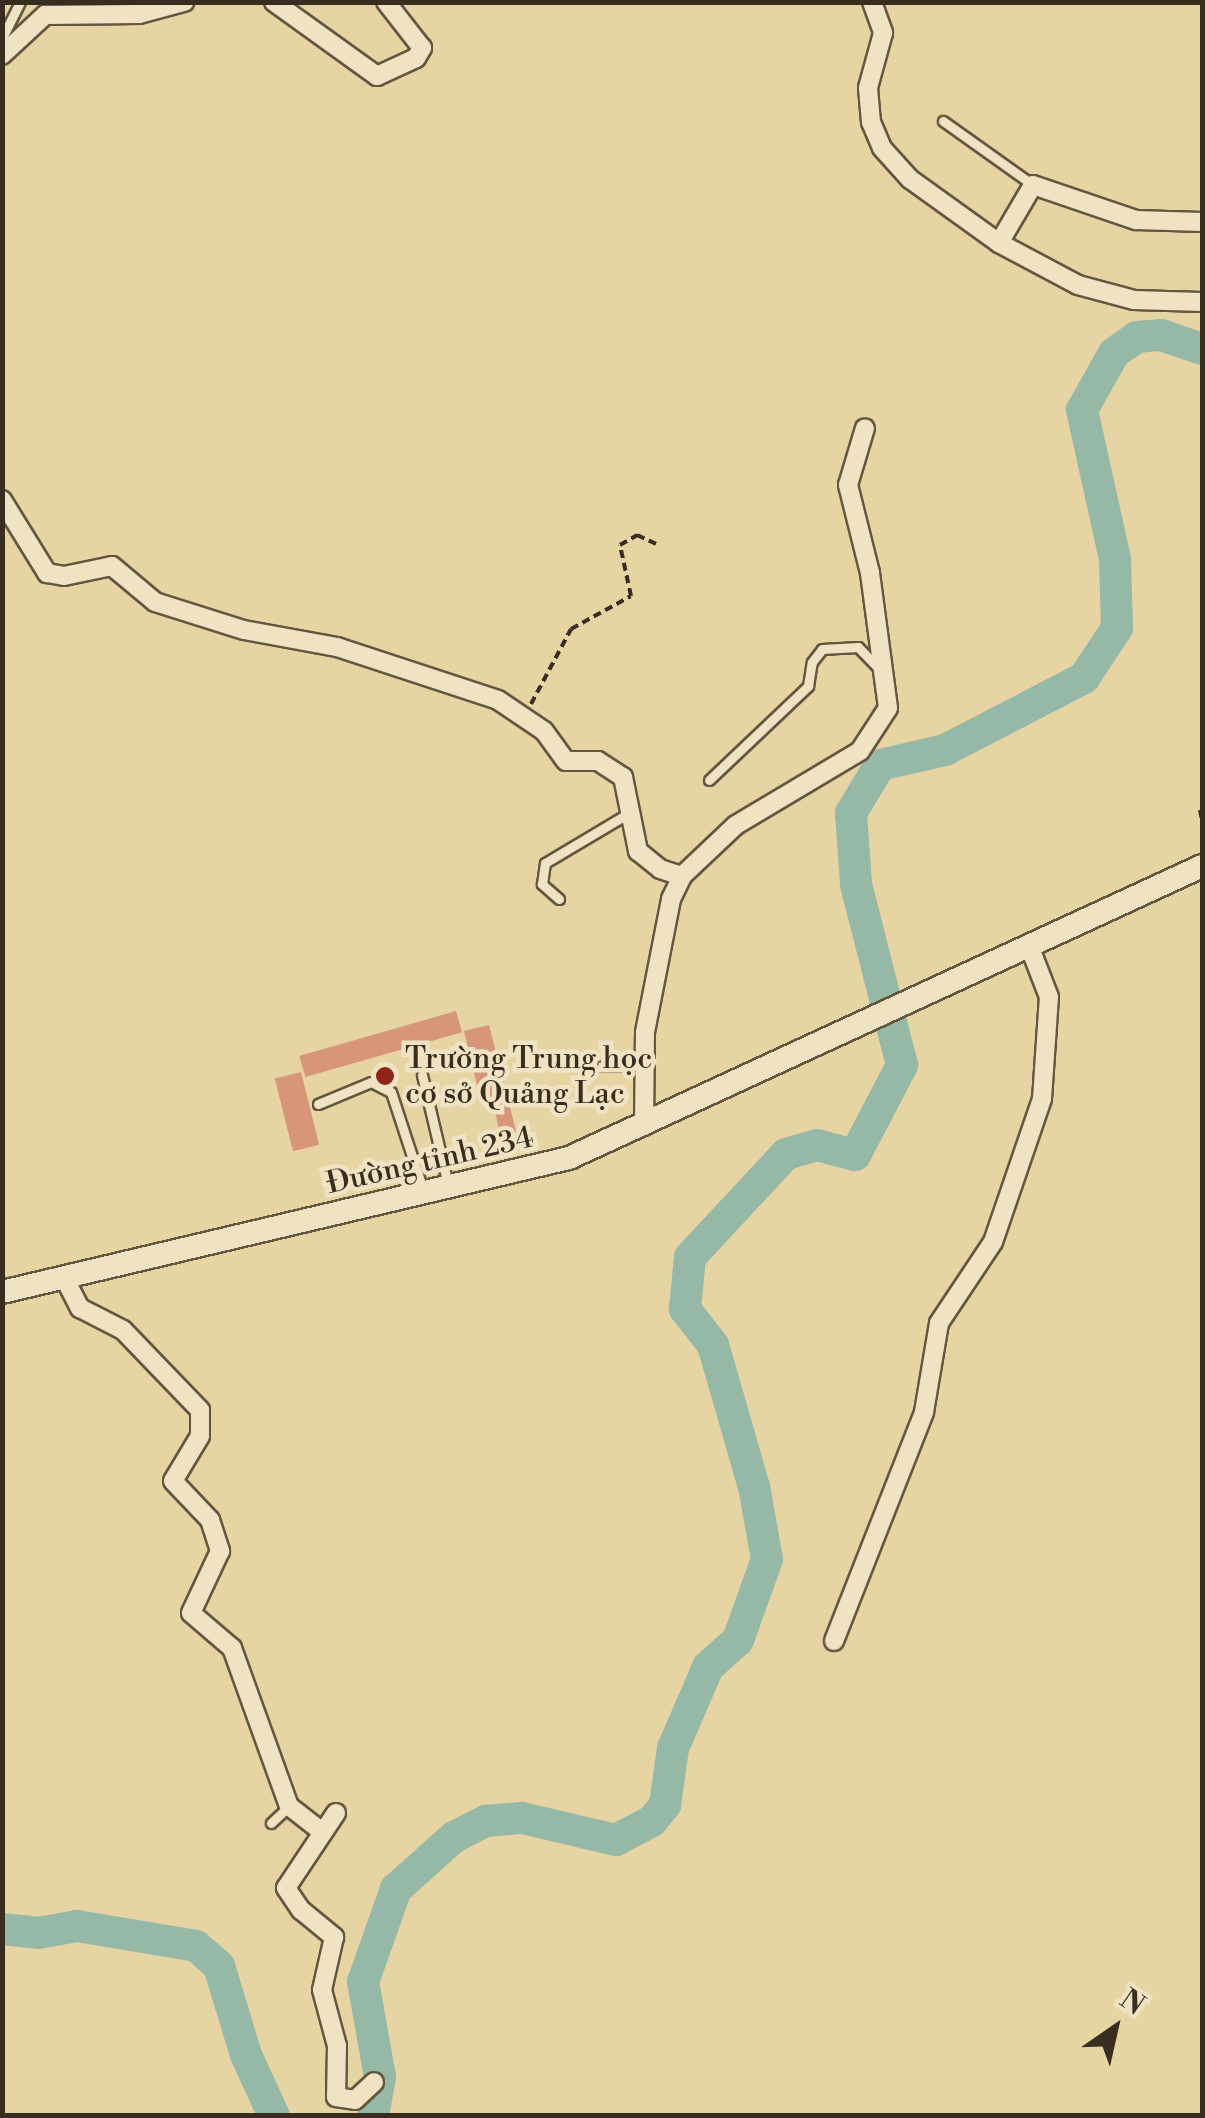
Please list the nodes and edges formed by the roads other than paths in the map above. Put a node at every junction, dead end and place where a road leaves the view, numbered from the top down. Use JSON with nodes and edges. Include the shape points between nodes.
{"nodes":[{"id":1,"x":20,"y":2,"type":"edge"},
{"id":2,"x":184,"y":2,"type":"edge"},
{"id":3,"x":274,"y":2,"type":"edge"},
{"id":4,"x":386,"y":2,"type":"edge"},
{"id":5,"x":872,"y":2,"type":"edge"},
{"id":6,"x":55,"y":8,"type":"edge"},
{"id":7,"x":2,"y":38,"type":"edge"},
{"id":8,"x":2,"y":55,"type":"edge"},
{"id":9,"x":943,"y":121,"type":"dead end"},
{"id":10,"x":1033,"y":186,"type":"junction"},
{"id":11,"x":1202,"y":222,"type":"edge"},
{"id":12,"x":999,"y":243,"type":"junction"},
{"id":13,"x":1202,"y":302,"type":"edge"},
{"id":14,"x":865,"y":428,"type":"dead end"},
{"id":15,"x":2,"y":500,"type":"edge"},
{"id":16,"x":888,"y":684,"type":"junction"},
{"id":17,"x":708,"y":780,"type":"dead end"},
{"id":18,"x":629,"y":813,"type":"junction"},
{"id":19,"x":1202,"y":866,"type":"edge"},
{"id":20,"x":682,"y":876,"type":"junction"},
{"id":21,"x":559,"y":899,"type":"dead end"},
{"id":22,"x":1030,"y":948,"type":"junction"},
{"id":23,"x":640,"y":1065,"type":"junction"},
{"id":24,"x":603,"y":1066,"type":"dead end"},
{"id":25,"x":422,"y":1074,"type":"dead end"},
{"id":26,"x":318,"y":1104,"type":"dead end"},
{"id":27,"x":644,"y":1126,"type":"junction"},
{"id":28,"x":449,"y":1187,"type":"junction"},
{"id":29,"x":424,"y":1193,"type":"junction"},
{"id":30,"x":65,"y":1279,"type":"junction"},
{"id":31,"x":2,"y":1292,"type":"edge"},
{"id":32,"x":834,"y":1641,"type":"dead end"},
{"id":33,"x":290,"y":1806,"type":"junction"},
{"id":34,"x":336,"y":1812,"type":"dead end"},
{"id":35,"x":271,"y":1823,"type":"dead end"},
{"id":36,"x":320,"y":1830,"type":"junction"},
{"id":37,"x":374,"y":2082,"type":"dead end"}],
"edges":[{"from":1,"to":7,"type":"lane"},
{"from":2,"to":6,"type":"street","via":[[139,14]]},
{"from":3,"to":4,"type":"street","via":[[377,76],[416,58],[422,48]]},
{"from":5,"to":12,"type":"street","via":[[883,24],[868,88],[876,136],[928,194]]},
{"from":6,"to":8,"type":"street"},
{"from":9,"to":10,"type":"lane"},
{"from":10,"to":11,"type":"street","via":[[1136,220]]},
{"from":10,"to":12,"type":"street"},
{"from":12,"to":13,"type":"street","via":[[1093,290],[1134,300]]},
{"from":14,"to":16,"type":"street","via":[[848,485]]},
{"from":15,"to":18,"type":"street","via":[[47,573],[112,566],[155,602],[244,630],[337,647],[486,696],[552,738],[566,761],[598,762],[623,777]]},
{"from":16,"to":17,"type":"lane","via":[[864,650],[829,645],[812,662],[808,686]]},
{"from":16,"to":20,"type":"street","via":[[884,719],[860,751],[736,825]]},
{"from":18,"to":20,"type":"street","via":[[638,851],[660,870]]},
{"from":18,"to":21,"type":"lane","via":[[545,863],[542,884]]},
{"from":19,"to":22,"type":"main road"},
{"from":20,"to":23,"type":"street","via":[[671,899]]},
{"from":22,"to":27,"type":"main road","name":"Đường tỉnh 234"},
{"from":22,"to":32,"type":"street","via":[[1049,997],[1042,1099],[993,1242],[939,1324],[924,1412]]},
{"from":23,"to":24,"type":"lane"},
{"from":23,"to":27,"type":"street"},
{"from":25,"to":28,"type":"lane"},
{"from":26,"to":29,"type":"lane","via":[[371,1082],[391,1092]]},
{"from":27,"to":28,"type":"main road","name":"Đường tỉnh 234","via":[[569,1158]]},
{"from":28,"to":29,"type":"main road","name":"Đường tỉnh 234"},
{"from":29,"to":30,"type":"main road","name":"Đường tỉnh 234"},
{"from":30,"to":31,"type":"main road","name":"Đường tỉnh 234"},
{"from":30,"to":33,"type":"street","via":[[80,1308],[123,1330],[200,1410],[200,1436],[173,1481],[210,1520],[220,1551],[191,1614],[232,1648]]},
{"from":33,"to":35,"type":"lane"},
{"from":33,"to":36,"type":"street"},
{"from":34,"to":36,"type":"street"},
{"from":36,"to":37,"type":"street","via":[[286,1888],[334,1937],[322,1990],[337,2046],[336,2097],[355,2100]]}]}
